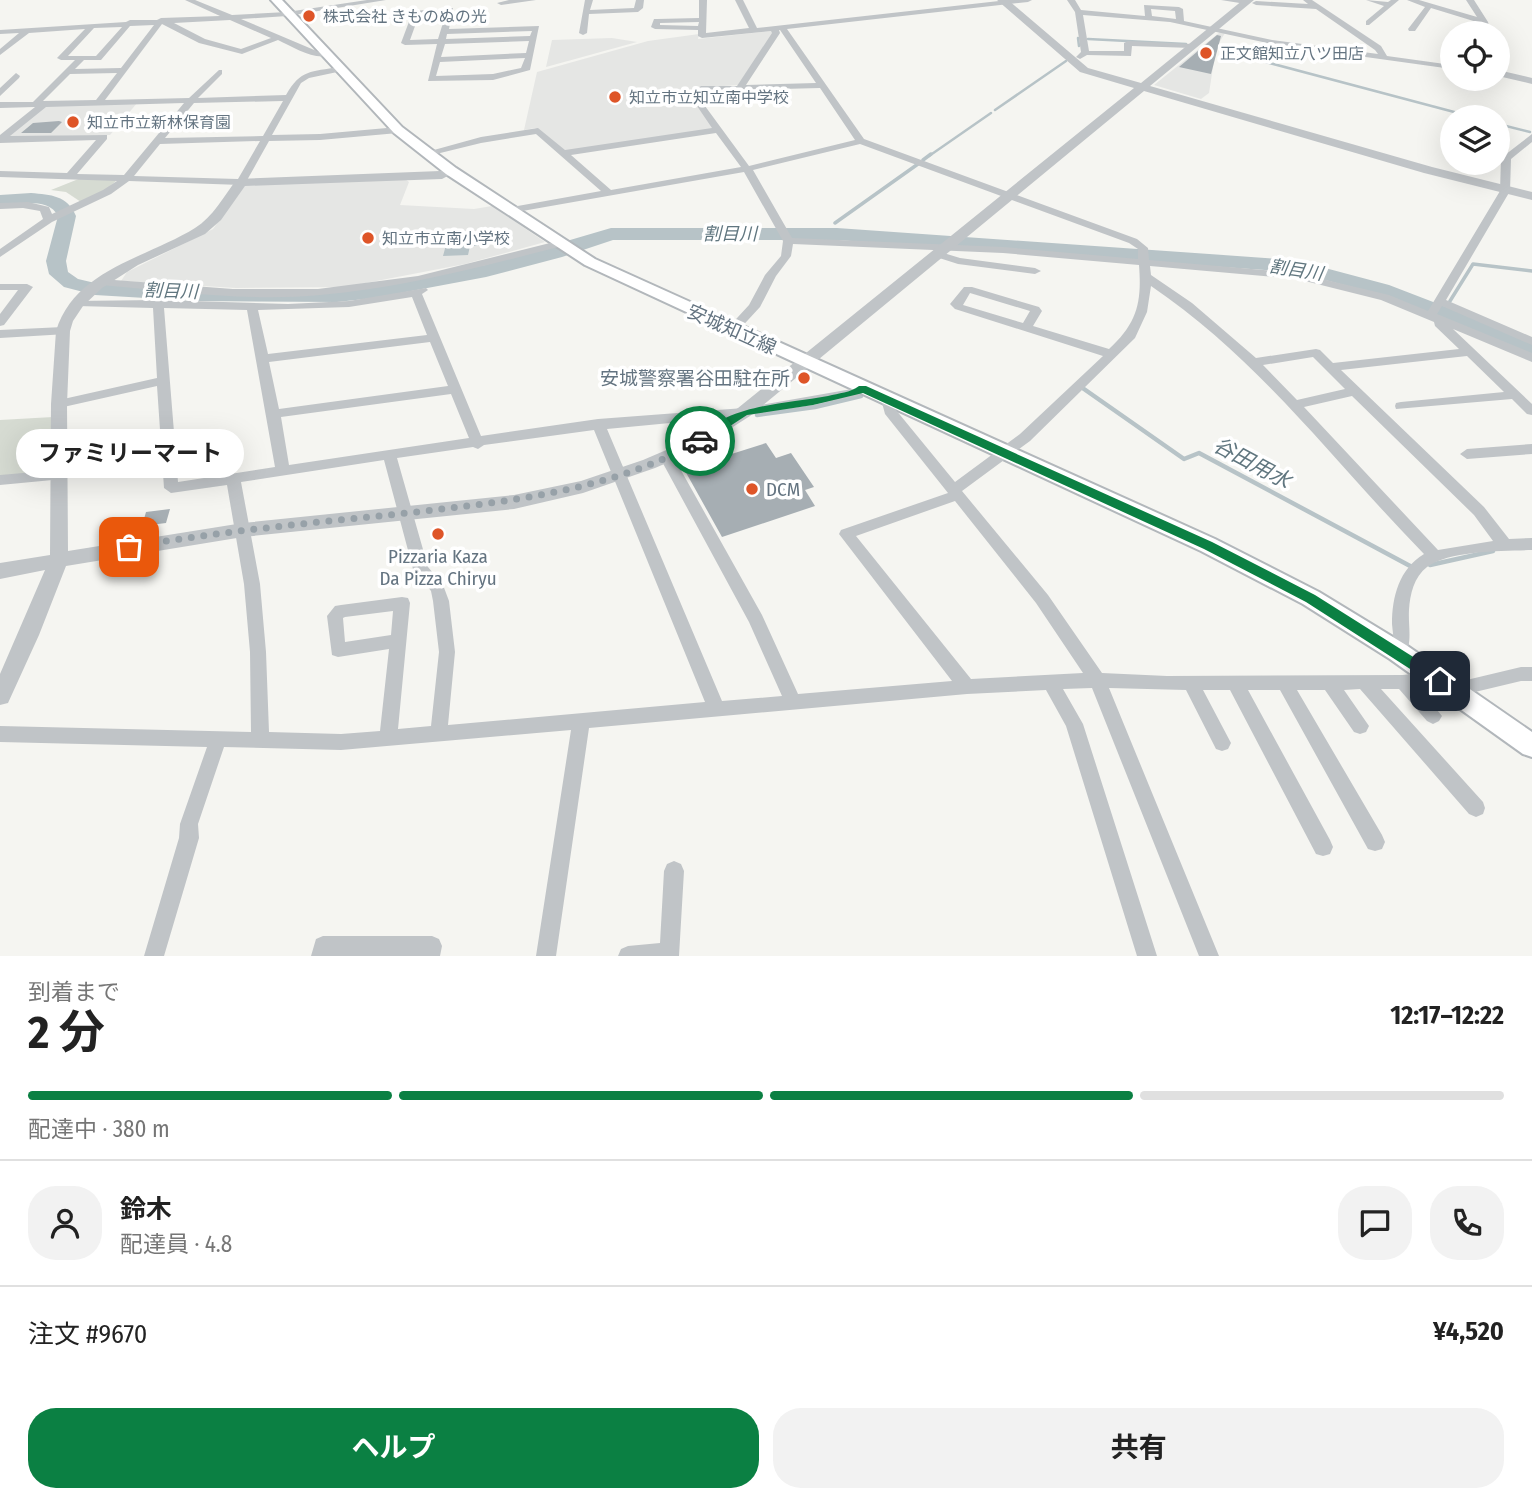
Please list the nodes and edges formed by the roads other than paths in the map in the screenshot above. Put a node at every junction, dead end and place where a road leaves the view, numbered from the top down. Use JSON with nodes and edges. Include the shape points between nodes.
{"nodes":[{"id":1,"x":189,"y":0,"type":"edge"},
{"id":2,"x":275,"y":0,"type":"edge"},
{"id":3,"x":382,"y":0,"type":"edge"},
{"id":4,"x":529,"y":0,"type":"edge"},
{"id":5,"x":589,"y":0,"type":"edge"},
{"id":6,"x":640,"y":0,"type":"edge"},
{"id":7,"x":704,"y":0,"type":"edge"},
{"id":8,"x":739,"y":0,"type":"edge"},
{"id":9,"x":1028,"y":0,"type":"edge"},
{"id":10,"x":1071,"y":0,"type":"edge"},
{"id":11,"x":1225,"y":0,"type":"edge"},
{"id":12,"x":1307,"y":0,"type":"edge"},
{"id":13,"x":1330,"y":0,"type":"edge"},
{"id":14,"x":1370,"y":0,"type":"edge"},
{"id":15,"x":1411,"y":0,"type":"edge"},
{"id":16,"x":1470,"y":0,"type":"edge"},
{"id":17,"x":359,"y":1,"type":"edge"},
{"id":18,"x":1003,"y":1,"type":"edge"},
{"id":19,"x":1251,"y":2,"type":"edge"},
{"id":20,"x":1392,"y":2,"type":"edge"},
{"id":21,"x":1429,"y":6,"type":"junction"},
{"id":22,"x":1319,"y":8,"type":"junction"},
{"id":23,"x":586,"y":12,"type":"junction"},
{"id":24,"x":1079,"y":12,"type":"junction"},
{"id":25,"x":498,"y":13,"type":"edge"},
{"id":26,"x":287,"y":14,"type":"junction"},
{"id":27,"x":229,"y":17,"type":"junction"},
{"id":28,"x":1149,"y":18,"type":"junction"},
{"id":29,"x":162,"y":20,"type":"junction"},
{"id":30,"x":1481,"y":21,"type":"edge"},
{"id":31,"x":1483,"y":21,"type":"edge"},
{"id":32,"x":130,"y":22,"type":"junction"},
{"id":33,"x":1180,"y":22,"type":"junction"},
{"id":34,"x":1368,"y":23,"type":"dead end"},
{"id":35,"x":702,"y":24,"type":"junction"},
{"id":36,"x":93,"y":25,"type":"junction"},
{"id":37,"x":777,"y":27,"type":"junction"},
{"id":38,"x":1213,"y":29,"type":"junction"},
{"id":39,"x":1412,"y":29,"type":"dead end"},
{"id":40,"x":27,"y":30,"type":"junction"},
{"id":41,"x":754,"y":30,"type":"junction"},
{"id":42,"x":0,"y":32,"type":"edge"},
{"id":43,"x":444,"y":32,"type":"junction"},
{"id":44,"x":583,"y":33,"type":"dead end"},
{"id":45,"x":277,"y":37,"type":"junction"},
{"id":46,"x":534,"y":38,"type":"junction"},
{"id":47,"x":442,"y":43,"type":"junction"},
{"id":48,"x":0,"y":45,"type":"edge"},
{"id":49,"x":10,"y":45,"type":"junction"},
{"id":50,"x":1192,"y":46,"type":"junction"},
{"id":51,"x":0,"y":53,"type":"edge"},
{"id":52,"x":1085,"y":53,"type":"junction"},
{"id":53,"x":326,"y":55,"type":"junction"},
{"id":54,"x":530,"y":55,"type":"junction"},
{"id":55,"x":82,"y":58,"type":"junction"},
{"id":56,"x":1385,"y":58,"type":"junction"},
{"id":57,"x":436,"y":60,"type":"junction"},
{"id":58,"x":1072,"y":60,"type":"junction"},
{"id":59,"x":1440,"y":65,"type":"edge"},
{"id":60,"x":340,"y":69,"type":"junction"},
{"id":61,"x":125,"y":70,"type":"junction"},
{"id":62,"x":69,"y":72,"type":"junction"},
{"id":63,"x":219,"y":72,"type":"dead end"},
{"id":64,"x":16,"y":76,"type":"dead end"},
{"id":65,"x":1510,"y":76,"type":"edge"},
{"id":66,"x":1532,"y":81,"type":"edge"},
{"id":67,"x":821,"y":85,"type":"junction"},
{"id":68,"x":1143,"y":87,"type":"junction"},
{"id":69,"x":740,"y":88,"type":"junction"},
{"id":70,"x":0,"y":93,"type":"edge"},
{"id":71,"x":286,"y":99,"type":"junction"},
{"id":72,"x":193,"y":100,"type":"junction"},
{"id":73,"x":100,"y":101,"type":"junction"},
{"id":74,"x":40,"y":103,"type":"junction"},
{"id":75,"x":0,"y":105,"type":"edge"},
{"id":76,"x":398,"y":130,"type":"junction"},
{"id":77,"x":718,"y":130,"type":"junction"},
{"id":78,"x":1532,"y":136,"type":"edge"},
{"id":79,"x":265,"y":138,"type":"junction"},
{"id":80,"x":0,"y":140,"type":"edge"},
{"id":81,"x":160,"y":141,"type":"junction"},
{"id":82,"x":861,"y":141,"type":"junction"},
{"id":83,"x":428,"y":153,"type":"junction"},
{"id":84,"x":563,"y":153,"type":"junction"},
{"id":85,"x":747,"y":169,"type":"junction"},
{"id":86,"x":452,"y":171,"type":"junction"},
{"id":87,"x":0,"y":174,"type":"edge"},
{"id":88,"x":71,"y":175,"type":"junction"},
{"id":89,"x":127,"y":178,"type":"junction"},
{"id":90,"x":241,"y":182,"type":"junction"},
{"id":91,"x":1505,"y":191,"type":"junction"},
{"id":92,"x":610,"y":194,"type":"junction"},
{"id":93,"x":1008,"y":195,"type":"junction"},
{"id":94,"x":1532,"y":196,"type":"edge"},
{"id":95,"x":0,"y":206,"type":"edge"},
{"id":96,"x":511,"y":210,"type":"junction"},
{"id":97,"x":51,"y":218,"type":"junction"},
{"id":98,"x":18,"y":239,"type":"junction"},
{"id":99,"x":0,"y":241,"type":"edge"},
{"id":100,"x":788,"y":241,"type":"junction"},
{"id":101,"x":568,"y":247,"type":"junction"},
{"id":102,"x":939,"y":251,"type":"junction"},
{"id":103,"x":0,"y":254,"type":"edge"},
{"id":104,"x":1144,"y":262,"type":"junction"},
{"id":105,"x":1035,"y":271,"type":"dead end"},
{"id":106,"x":418,"y":279,"type":"junction"},
{"id":107,"x":0,"y":287,"type":"edge"},
{"id":108,"x":90,"y":291,"type":"junction"},
{"id":109,"x":419,"y":292,"type":"junction"},
{"id":110,"x":1439,"y":300,"type":"junction"},
{"id":111,"x":158,"y":303,"type":"junction"},
{"id":112,"x":252,"y":307,"type":"junction"},
{"id":113,"x":1431,"y":315,"type":"junction"},
{"id":114,"x":0,"y":322,"type":"edge"},
{"id":115,"x":1025,"y":329,"type":"junction"},
{"id":116,"x":732,"y":330,"type":"junction"},
{"id":117,"x":63,"y":331,"type":"junction"},
{"id":118,"x":0,"y":334,"type":"edge"},
{"id":119,"x":434,"y":338,"type":"junction"},
{"id":120,"x":1532,"y":341,"type":"edge"},
{"id":121,"x":1468,"y":352,"type":"junction"},
{"id":122,"x":1111,"y":354,"type":"junction"},
{"id":123,"x":1532,"y":358,"type":"edge"},
{"id":124,"x":261,"y":359,"type":"junction"},
{"id":125,"x":804,"y":361,"type":"junction"},
{"id":126,"x":1252,"y":363,"type":"junction"},
{"id":127,"x":1330,"y":367,"type":"junction"},
{"id":128,"x":163,"y":381,"type":"junction"},
{"id":129,"x":863,"y":388,"type":"junction"},
{"id":130,"x":454,"y":389,"type":"junction"},
{"id":131,"x":1354,"y":391,"type":"junction"},
{"id":132,"x":1512,"y":395,"type":"junction"},
{"id":133,"x":887,"y":399,"type":"junction"},
{"id":134,"x":59,"y":404,"type":"junction"},
{"id":135,"x":1293,"y":405,"type":"junction"},
{"id":136,"x":1401,"y":406,"type":"dead end"},
{"id":137,"x":1532,"y":411,"type":"edge"},
{"id":138,"x":744,"y":412,"type":"junction"},
{"id":139,"x":274,"y":414,"type":"junction"},
{"id":140,"x":598,"y":424,"type":"junction"},
{"id":141,"x":478,"y":444,"type":"junction"},
{"id":142,"x":1532,"y":449,"type":"edge"},
{"id":143,"x":1007,"y":452,"type":"junction"},
{"id":144,"x":1467,"y":454,"type":"dead end"},
{"id":145,"x":390,"y":456,"type":"junction"},
{"id":146,"x":666,"y":456,"type":"junction"},
{"id":147,"x":283,"y":472,"type":"junction"},
{"id":148,"x":58,"y":475,"type":"junction"},
{"id":149,"x":618,"y":475,"type":"junction"},
{"id":150,"x":233,"y":479,"type":"junction"},
{"id":151,"x":0,"y":480,"type":"edge"},
{"id":152,"x":955,"y":492,"type":"junction"},
{"id":153,"x":407,"y":513,"type":"junction"},
{"id":154,"x":243,"y":530,"type":"junction"},
{"id":155,"x":1532,"y":544,"type":"edge"},
{"id":156,"x":1505,"y":545,"type":"junction"},
{"id":157,"x":1436,"y":557,"type":"junction"},
{"id":158,"x":59,"y":560,"type":"junction"},
{"id":159,"x":0,"y":571,"type":"edge"},
{"id":160,"x":398,"y":641,"type":"dead end"},
{"id":161,"x":1398,"y":652,"type":"junction"},
{"id":162,"x":1426,"y":672,"type":"junction"},
{"id":163,"x":1532,"y":674,"type":"edge"},
{"id":164,"x":1097,"y":680,"type":"junction"},
{"id":165,"x":1234,"y":681,"type":"junction"},
{"id":166,"x":1191,"y":682,"type":"junction"},
{"id":167,"x":1284,"y":682,"type":"junction"},
{"id":168,"x":1329,"y":682,"type":"junction"},
{"id":169,"x":1364,"y":682,"type":"junction"},
{"id":170,"x":1403,"y":682,"type":"junction"},
{"id":171,"x":1051,"y":683,"type":"junction"},
{"id":172,"x":967,"y":687,"type":"junction"},
{"id":173,"x":1454,"y":690,"type":"junction"},
{"id":174,"x":0,"y":696,"type":"edge"},
{"id":175,"x":793,"y":702,"type":"junction"},
{"id":176,"x":716,"y":708,"type":"junction"},
{"id":177,"x":1433,"y":716,"type":"dead end"},
{"id":178,"x":581,"y":721,"type":"junction"},
{"id":179,"x":1360,"y":726,"type":"dead end"},
{"id":180,"x":439,"y":732,"type":"junction"},
{"id":181,"x":0,"y":734,"type":"edge"},
{"id":182,"x":388,"y":738,"type":"junction"},
{"id":183,"x":218,"y":740,"type":"junction"},
{"id":184,"x":260,"y":740,"type":"junction"},
{"id":185,"x":1222,"y":743,"type":"dead end"},
{"id":186,"x":1532,"y":746,"type":"edge"},
{"id":187,"x":1476,"y":808,"type":"dead end"},
{"id":188,"x":1375,"y":842,"type":"dead end"},
{"id":189,"x":1323,"y":847,"type":"dead end"},
{"id":190,"x":674,"y":871,"type":"dead end"},
{"id":191,"x":669,"y":954,"type":"edge"},
{"id":192,"x":154,"y":956,"type":"edge"},
{"id":193,"x":321,"y":956,"type":"edge"},
{"id":194,"x":430,"y":956,"type":"edge"},
{"id":195,"x":546,"y":956,"type":"edge"},
{"id":196,"x":628,"y":956,"type":"edge"},
{"id":197,"x":1147,"y":956,"type":"edge"},
{"id":198,"x":1209,"y":956,"type":"edge"}],
"edges":[{"from":1,"to":27,"type":"street"},
{"from":2,"to":26,"type":"main road","name":"安城知立線"},
{"from":3,"to":17,"type":"street"},
{"from":4,"to":25,"type":"street"},
{"from":5,"to":23,"type":"street"},
{"from":6,"to":23,"type":"street","via":[[635,10]]},
{"from":7,"to":35,"type":"street"},
{"from":8,"to":41,"type":"street"},
{"from":9,"to":18,"type":"street"},
{"from":10,"to":24,"type":"street"},
{"from":11,"to":19,"type":"street"},
{"from":12,"to":22,"type":"street"},
{"from":13,"to":22,"type":"street"},
{"from":14,"to":20,"type":"street"},
{"from":15,"to":21,"type":"street"},
{"from":16,"to":31,"type":"street"},
{"from":17,"to":26,"type":"street"},
{"from":18,"to":37,"type":"street"},
{"from":18,"to":58,"type":"street"},
{"from":19,"to":22,"type":"street"},
{"from":19,"to":38,"type":"street"},
{"from":20,"to":34,"type":"street"},
{"from":21,"to":30,"type":"street"},
{"from":21,"to":39,"type":"street"},
{"from":22,"to":56,"type":"street","via":[[1378,48]]},
{"from":23,"to":44,"type":"street"},
{"from":24,"to":28,"type":"street"},
{"from":24,"to":52,"type":"street"},
{"from":25,"to":43,"type":"street"},
{"from":25,"to":46,"type":"street","via":[[536,28]]},
{"from":26,"to":27,"type":"street"},
{"from":26,"to":53,"type":"main road","name":"安城知立線"},
{"from":27,"to":29,"type":"street"},
{"from":27,"to":45,"type":"street"},
{"from":28,"to":33,"type":"street"},
{"from":28,"to":33,"type":"street","via":[[1147,7],[1178,9]]},
{"from":29,"to":32,"type":"street"},
{"from":29,"to":45,"type":"street","via":[[202,41],[242,52]]},
{"from":29,"to":61,"type":"street"},
{"from":32,"to":36,"type":"street"},
{"from":32,"to":55,"type":"street","via":[[98,58]]},
{"from":33,"to":38,"type":"street"},
{"from":35,"to":35,"type":"street","via":[[657,21],[655,27]]},
{"from":35,"to":41,"type":"street","via":[[702,36]]},
{"from":36,"to":40,"type":"street"},
{"from":36,"to":55,"type":"street","via":[[61,58]]},
{"from":37,"to":41,"type":"street"},
{"from":37,"to":67,"type":"street"},
{"from":37,"to":69,"type":"street"},
{"from":38,"to":50,"type":"street"},
{"from":38,"to":56,"type":"street"},
{"from":40,"to":42,"type":"street"},
{"from":40,"to":49,"type":"street"},
{"from":43,"to":47,"type":"street"},
{"from":43,"to":47,"type":"street","via":[[450,10],[416,13],[405,43]]},
{"from":45,"to":53,"type":"street"},
{"from":46,"to":47,"type":"street"},
{"from":46,"to":54,"type":"street"},
{"from":47,"to":57,"type":"street"},
{"from":48,"to":49,"type":"street"},
{"from":49,"to":51,"type":"street"},
{"from":50,"to":52,"type":"street","via":[[1128,43],[1128,54]]},
{"from":50,"to":68,"type":"street"},
{"from":52,"to":58,"type":"street"},
{"from":53,"to":60,"type":"main road","name":"安城知立線"},
{"from":54,"to":57,"type":"street"},
{"from":54,"to":57,"type":"street","via":[[524,70],[493,77],[431,79]]},
{"from":55,"to":62,"type":"street"},
{"from":56,"to":59,"type":"street"},
{"from":58,"to":68,"type":"street","via":[[1084,70]]},
{"from":60,"to":71,"type":"street","via":[[306,76]]},
{"from":60,"to":76,"type":"main road","name":"安城知立線"},
{"from":61,"to":62,"type":"street"},
{"from":61,"to":73,"type":"street"},
{"from":62,"to":74,"type":"street"},
{"from":63,"to":72,"type":"street"},
{"from":64,"to":70,"type":"street"},
{"from":65,"to":66,"type":"street"},
{"from":67,"to":69,"type":"street"},
{"from":67,"to":82,"type":"street"},
{"from":68,"to":91,"type":"street"},
{"from":68,"to":93,"type":"street"},
{"from":69,"to":77,"type":"street","via":[[701,89],[701,106]]},
{"from":71,"to":72,"type":"street"},
{"from":71,"to":79,"type":"street"},
{"from":72,"to":73,"type":"street"},
{"from":72,"to":81,"type":"street"},
{"from":73,"to":74,"type":"street"},
{"from":74,"to":75,"type":"street"},
{"from":74,"to":80,"type":"street"},
{"from":76,"to":79,"type":"street"},
{"from":76,"to":83,"type":"main road","name":"安城知立線"},
{"from":77,"to":84,"type":"street"},
{"from":77,"to":85,"type":"street"},
{"from":78,"to":91,"type":"street","via":[[1506,158]]},
{"from":79,"to":81,"type":"street"},
{"from":79,"to":90,"type":"street"},
{"from":80,"to":88,"type":"street","via":[[104,137]]},
{"from":81,"to":89,"type":"street"},
{"from":82,"to":85,"type":"street"},
{"from":82,"to":93,"type":"street"},
{"from":83,"to":84,"type":"street","via":[[538,131]]},
{"from":83,"to":86,"type":"main road","name":"安城知立線"},
{"from":84,"to":92,"type":"street"},
{"from":85,"to":92,"type":"street"},
{"from":85,"to":100,"type":"street"},
{"from":86,"to":90,"type":"street"},
{"from":86,"to":96,"type":"main road","name":"安城知立線"},
{"from":87,"to":88,"type":"street"},
{"from":88,"to":89,"type":"street"},
{"from":89,"to":90,"type":"street"},
{"from":89,"to":97,"type":"street"},
{"from":90,"to":108,"type":"street","via":[[216,217],[200,230],[133,262]]},
{"from":91,"to":94,"type":"street"},
{"from":91,"to":110,"type":"street"},
{"from":92,"to":96,"type":"street"},
{"from":93,"to":102,"type":"street"},
{"from":93,"to":104,"type":"street","via":[[1133,241]]},
{"from":95,"to":97,"type":"street","via":[[34,205],[45,209]]},
{"from":96,"to":101,"type":"main road","name":"安城知立線"},
{"from":97,"to":98,"type":"street"},
{"from":98,"to":99,"type":"street"},
{"from":98,"to":103,"type":"street"},
{"from":100,"to":102,"type":"street","via":[[841,241]]},
{"from":100,"to":116,"type":"street","via":[[786,256],[754,307]]},
{"from":101,"to":106,"type":"street"},
{"from":101,"to":116,"type":"main road","name":"安城知立線"},
{"from":102,"to":104,"type":"street","via":[[1003,250]]},
{"from":102,"to":105,"type":"street","via":[[958,261]]},
{"from":102,"to":125,"type":"street"},
{"from":104,"to":113,"type":"street","via":[[1316,279]]},
{"from":104,"to":122,"type":"street","via":[[1147,289],[1143,314],[1131,335]]},
{"from":104,"to":126,"type":"street"},
{"from":106,"to":108,"type":"street","via":[[280,294]]},
{"from":106,"to":109,"type":"street"},
{"from":107,"to":114,"type":"street","via":[[27,287]]},
{"from":108,"to":111,"type":"street"},
{"from":108,"to":117,"type":"street"},
{"from":109,"to":112,"type":"street","via":[[349,304]]},
{"from":109,"to":119,"type":"street"},
{"from":110,"to":113,"type":"street"},
{"from":110,"to":120,"type":"street"},
{"from":111,"to":112,"type":"street"},
{"from":111,"to":128,"type":"street"},
{"from":112,"to":124,"type":"street"},
{"from":113,"to":121,"type":"street"},
{"from":113,"to":123,"type":"street"},
{"from":115,"to":115,"type":"street","via":[[958,307],[956,304],[968,289],[1035,309]]},
{"from":115,"to":122,"type":"street"},
{"from":116,"to":125,"type":"main road","name":"安城知立線"},
{"from":117,"to":118,"type":"street"},
{"from":117,"to":134,"type":"street"},
{"from":119,"to":124,"type":"street"},
{"from":119,"to":130,"type":"street"},
{"from":121,"to":127,"type":"street"},
{"from":121,"to":132,"type":"street"},
{"from":122,"to":143,"type":"street"},
{"from":124,"to":139,"type":"street"},
{"from":125,"to":129,"type":"main road","name":"安城知立線"},
{"from":125,"to":138,"type":"street"},
{"from":126,"to":127,"type":"street","via":[[1315,353]]},
{"from":126,"to":135,"type":"street"},
{"from":127,"to":131,"type":"street"},
{"from":128,"to":134,"type":"street"},
{"from":128,"to":150,"type":"street","via":[[171,488]]},
{"from":129,"to":133,"type":"main road","name":"安城知立線"},
{"from":129,"to":138,"type":"street","via":[[824,400]]},
{"from":130,"to":139,"type":"street"},
{"from":130,"to":141,"type":"street"},
{"from":131,"to":135,"type":"street"},
{"from":131,"to":156,"type":"street","via":[[1479,510]]},
{"from":132,"to":136,"type":"street"},
{"from":132,"to":137,"type":"street"},
{"from":133,"to":143,"type":"main road","name":"安城知立線"},
{"from":133,"to":152,"type":"street","via":[[890,411]]},
{"from":134,"to":148,"type":"street"},
{"from":135,"to":157,"type":"street"},
{"from":138,"to":140,"type":"street"},
{"from":138,"to":146,"type":"street","via":[[700,441]]},
{"from":139,"to":147,"type":"street"},
{"from":140,"to":141,"type":"street"},
{"from":140,"to":149,"type":"street"},
{"from":141,"to":145,"type":"street"},
{"from":142,"to":144,"type":"street"},
{"from":143,"to":152,"type":"street"},
{"from":143,"to":161,"type":"main road","name":"安城知立線","via":[[1220,551],[1311,598]]},
{"from":145,"to":147,"type":"street"},
{"from":145,"to":153,"type":"street"},
{"from":146,"to":149,"type":"street"},
{"from":146,"to":175,"type":"street","via":[[757,620]]},
{"from":147,"to":150,"type":"street"},
{"from":148,"to":151,"type":"street"},
{"from":148,"to":158,"type":"street"},
{"from":149,"to":153,"type":"street","via":[[514,502]]},
{"from":149,"to":176,"type":"street"},
{"from":150,"to":154,"type":"street"},
{"from":152,"to":164,"type":"street","via":[[1042,599]]},
{"from":152,"to":172,"type":"street","via":[[846,534]]},
{"from":153,"to":154,"type":"street"},
{"from":153,"to":180,"type":"street","via":[[421,569],[438,589],[441,601],[447,652]]},
{"from":154,"to":158,"type":"street"},
{"from":154,"to":184,"type":"street","via":[[257,638]]},
{"from":155,"to":156,"type":"street"},
{"from":156,"to":157,"type":"street"},
{"from":157,"to":161,"type":"street","via":[[1421,563],[1402,597],[1402,646]]},
{"from":158,"to":159,"type":"street"},
{"from":158,"to":174,"type":"street"},
{"from":160,"to":182,"type":"street"},
{"from":161,"to":162,"type":"main road","name":"安城知立線"},
{"from":162,"to":170,"type":"street","via":[[1415,681]]},
{"from":162,"to":173,"type":"main road","name":"安城知立線"},
{"from":163,"to":173,"type":"street"},
{"from":164,"to":166,"type":"street"},
{"from":164,"to":171,"type":"street"},
{"from":164,"to":198,"type":"street"},
{"from":165,"to":166,"type":"street"},
{"from":165,"to":167,"type":"street"},
{"from":165,"to":189,"type":"street"},
{"from":166,"to":185,"type":"street"},
{"from":167,"to":168,"type":"street"},
{"from":167,"to":188,"type":"street"},
{"from":168,"to":169,"type":"street"},
{"from":168,"to":179,"type":"street"},
{"from":169,"to":170,"type":"street"},
{"from":169,"to":187,"type":"street"},
{"from":170,"to":177,"type":"street"},
{"from":171,"to":172,"type":"street"},
{"from":171,"to":197,"type":"street","via":[[1074,724]]},
{"from":172,"to":175,"type":"street"},
{"from":173,"to":186,"type":"main road","name":"安城知立線"},
{"from":175,"to":176,"type":"street"},
{"from":176,"to":178,"type":"street"},
{"from":178,"to":180,"type":"street"},
{"from":178,"to":195,"type":"street"},
{"from":180,"to":182,"type":"street"},
{"from":181,"to":183,"type":"street"},
{"from":182,"to":184,"type":"street","via":[[313,743]]},
{"from":183,"to":184,"type":"street"},
{"from":183,"to":192,"type":"street","via":[[189,824],[189,838]]},
{"from":190,"to":191,"type":"street"},
{"from":191,"to":196,"type":"street"},
{"from":193,"to":194,"type":"street","via":[[323,946],[432,946]]}]}
